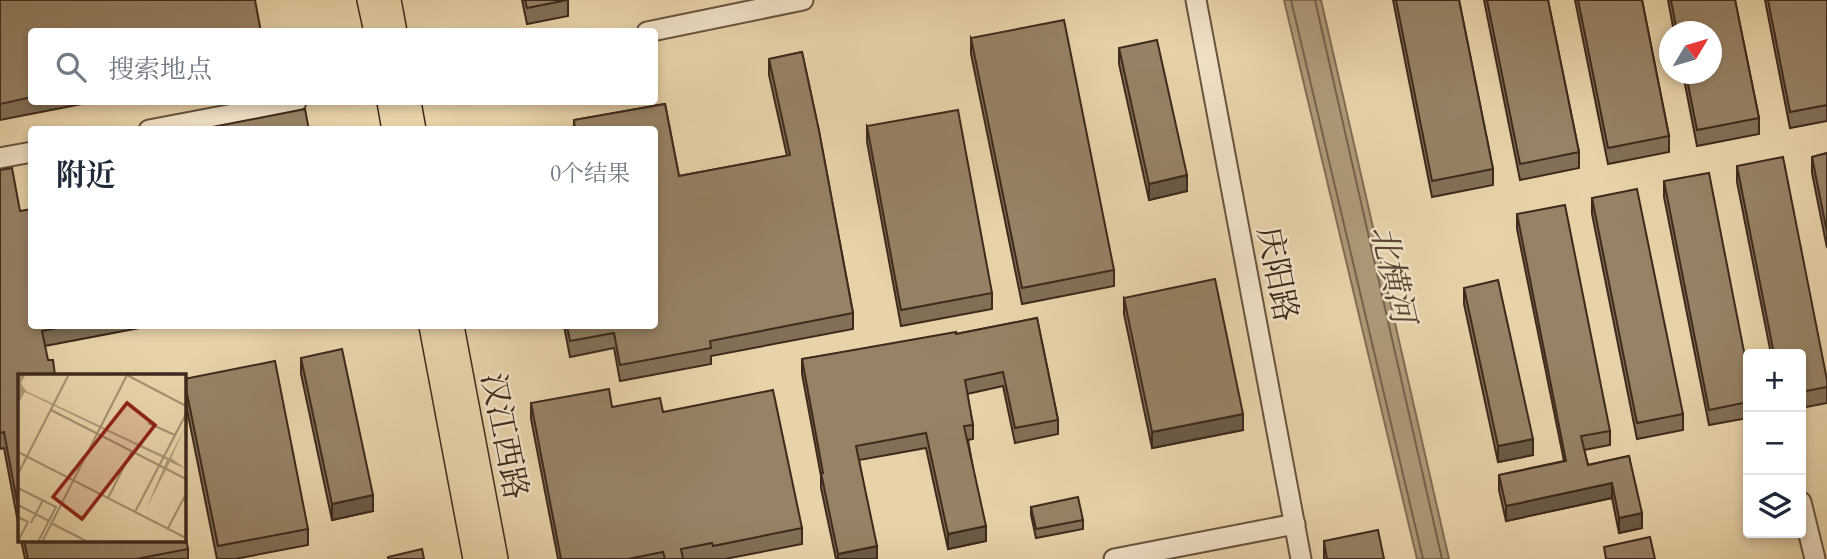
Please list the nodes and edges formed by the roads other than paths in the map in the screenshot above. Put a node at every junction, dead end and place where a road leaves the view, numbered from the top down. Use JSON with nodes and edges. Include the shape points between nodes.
{"nodes":[{"id":1,"x":369,"y":0,"type":"edge"},
{"id":2,"x":389,"y":0,"type":"edge"},
{"id":3,"x":803,"y":0,"type":"edge"},
{"id":4,"x":1196,"y":0,"type":"edge"},
{"id":5,"x":375,"y":28,"type":"edge"},
{"id":6,"x":394,"y":28,"type":"edge"},
{"id":7,"x":658,"y":30,"type":"edge"},
{"id":8,"x":280,"y":105,"type":"edge"},
{"id":9,"x":390,"y":105,"type":"edge"},
{"id":10,"x":410,"y":105,"type":"edge"},
{"id":11,"x":170,"y":126,"type":"edge"},
{"id":12,"x":393,"y":126,"type":"edge"},
{"id":13,"x":413,"y":126,"type":"edge"},
{"id":14,"x":28,"y":153,"type":"edge"},
{"id":15,"x":0,"y":158,"type":"edge"},
{"id":16,"x":432,"y":329,"type":"edge"},
{"id":17,"x":453,"y":329,"type":"edge"},
{"id":18,"x":1806,"y":522,"type":"edge"},
{"id":19,"x":1294,"y":524,"type":"junction"},
{"id":20,"x":475,"y":559,"type":"edge"},
{"id":21,"x":496,"y":559,"type":"edge"},
{"id":22,"x":1114,"y":559,"type":"edge"},
{"id":23,"x":1301,"y":559,"type":"edge"},
{"id":24,"x":1815,"y":559,"type":"edge"}],
"edges":[{"from":1,"to":5,"type":"main road"},
{"from":2,"to":6,"type":"main road"},
{"from":3,"to":7,"type":"street"},
{"from":4,"to":19,"type":"street","name":"庆阳路"},
{"from":8,"to":11,"type":"street"},
{"from":9,"to":12,"type":"main road"},
{"from":10,"to":13,"type":"main road"},
{"from":14,"to":15,"type":"street"},
{"from":16,"to":20,"type":"main road","name":"汉江西路"},
{"from":17,"to":21,"type":"main road","name":"汉江西路"},
{"from":18,"to":24,"type":"street"},
{"from":19,"to":22,"type":"street"},
{"from":19,"to":23,"type":"street","name":"庆阳路"}]}
